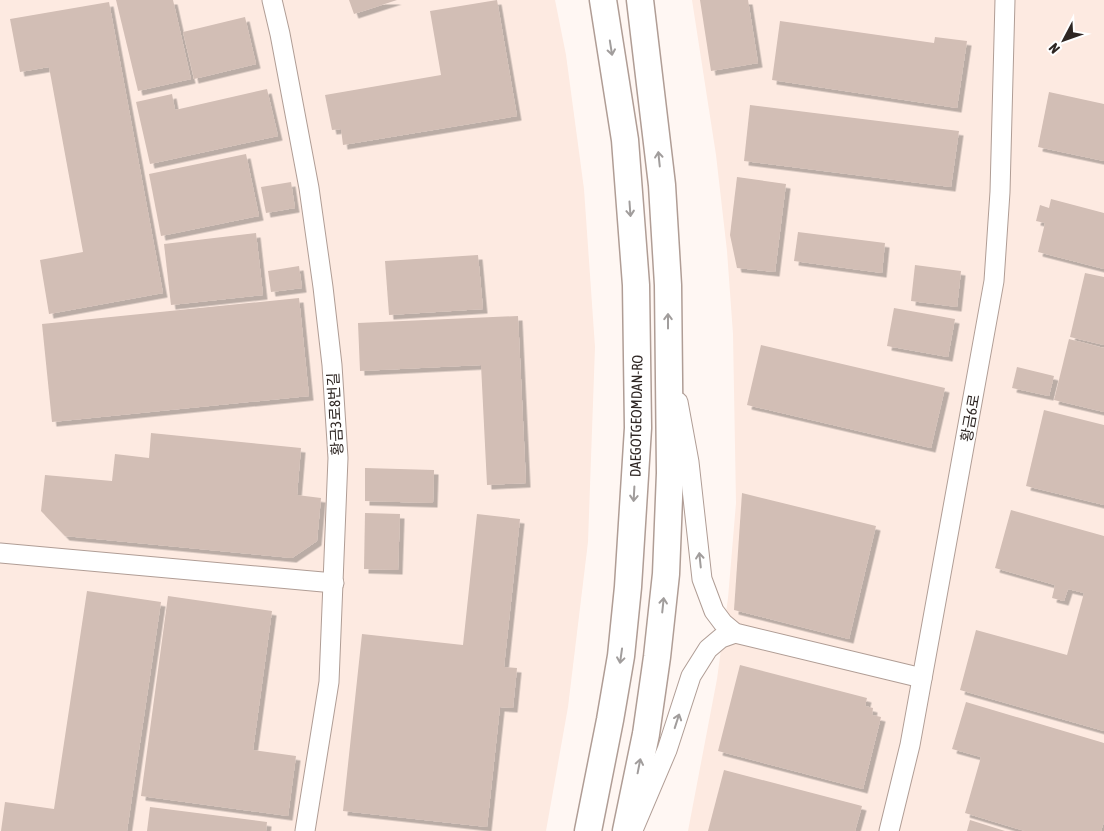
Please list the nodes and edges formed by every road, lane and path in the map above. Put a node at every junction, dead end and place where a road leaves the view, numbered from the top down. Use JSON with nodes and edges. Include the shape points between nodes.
{"nodes":[{"id":1,"x":272,"y":0,"type":"edge"},
{"id":2,"x":604,"y":0,"type":"edge"},
{"id":3,"x":640,"y":0,"type":"edge"},
{"id":4,"x":1005,"y":0,"type":"edge"},
{"id":5,"x":668,"y":356,"type":"junction"},
{"id":6,"x":0,"y":553,"type":"edge"},
{"id":7,"x":334,"y":584,"type":"junction"},
{"id":8,"x":735,"y":633,"type":"junction"},
{"id":9,"x":922,"y":678,"type":"junction"},
{"id":10,"x":305,"y":831,"type":"edge"},
{"id":11,"x":588,"y":831,"type":"edge"},
{"id":12,"x":626,"y":831,"type":"edge"},
{"id":13,"x":633,"y":831,"type":"edge"},
{"id":14,"x":889,"y":831,"type":"edge"}],
"edges":[{"from":1,"to":7,"type":"street","name":"황금3로8번길","via":[[309,188],[324,287],[338,458]]},
{"from":2,"to":11,"type":"main road","name":"DAEGOTGEOMDAN-RO","one_way":true,"via":[[626,149],[636,285],[638,428],[621,656]]},
{"from":5,"to":3,"type":"main road","name":"DAEGOTGEOMDAN-RO","one_way":true,"via":[[662,185]]},
{"from":4,"to":9,"type":"street","name":"황금6로","via":[[1000,192],[994,281]]},
{"from":8,"to":5,"type":"street","one_way":true,"via":[[714,611],[702,579],[689,462]]},
{"from":12,"to":5,"type":"main road","name":"DAEGOTGEOMDAN-RO","one_way":true,"via":[[646,734],[666,574],[670,473]]},
{"from":6,"to":7,"type":"street"},
{"from":7,"to":10,"type":"street","name":"황금3로8번길","via":[[329,682]]},
{"from":8,"to":9,"type":"street"},
{"from":13,"to":8,"type":"street","one_way":true,"via":[[667,750],[691,676],[708,649]]},
{"from":9,"to":14,"type":"street","name":"황금6로"}]}
